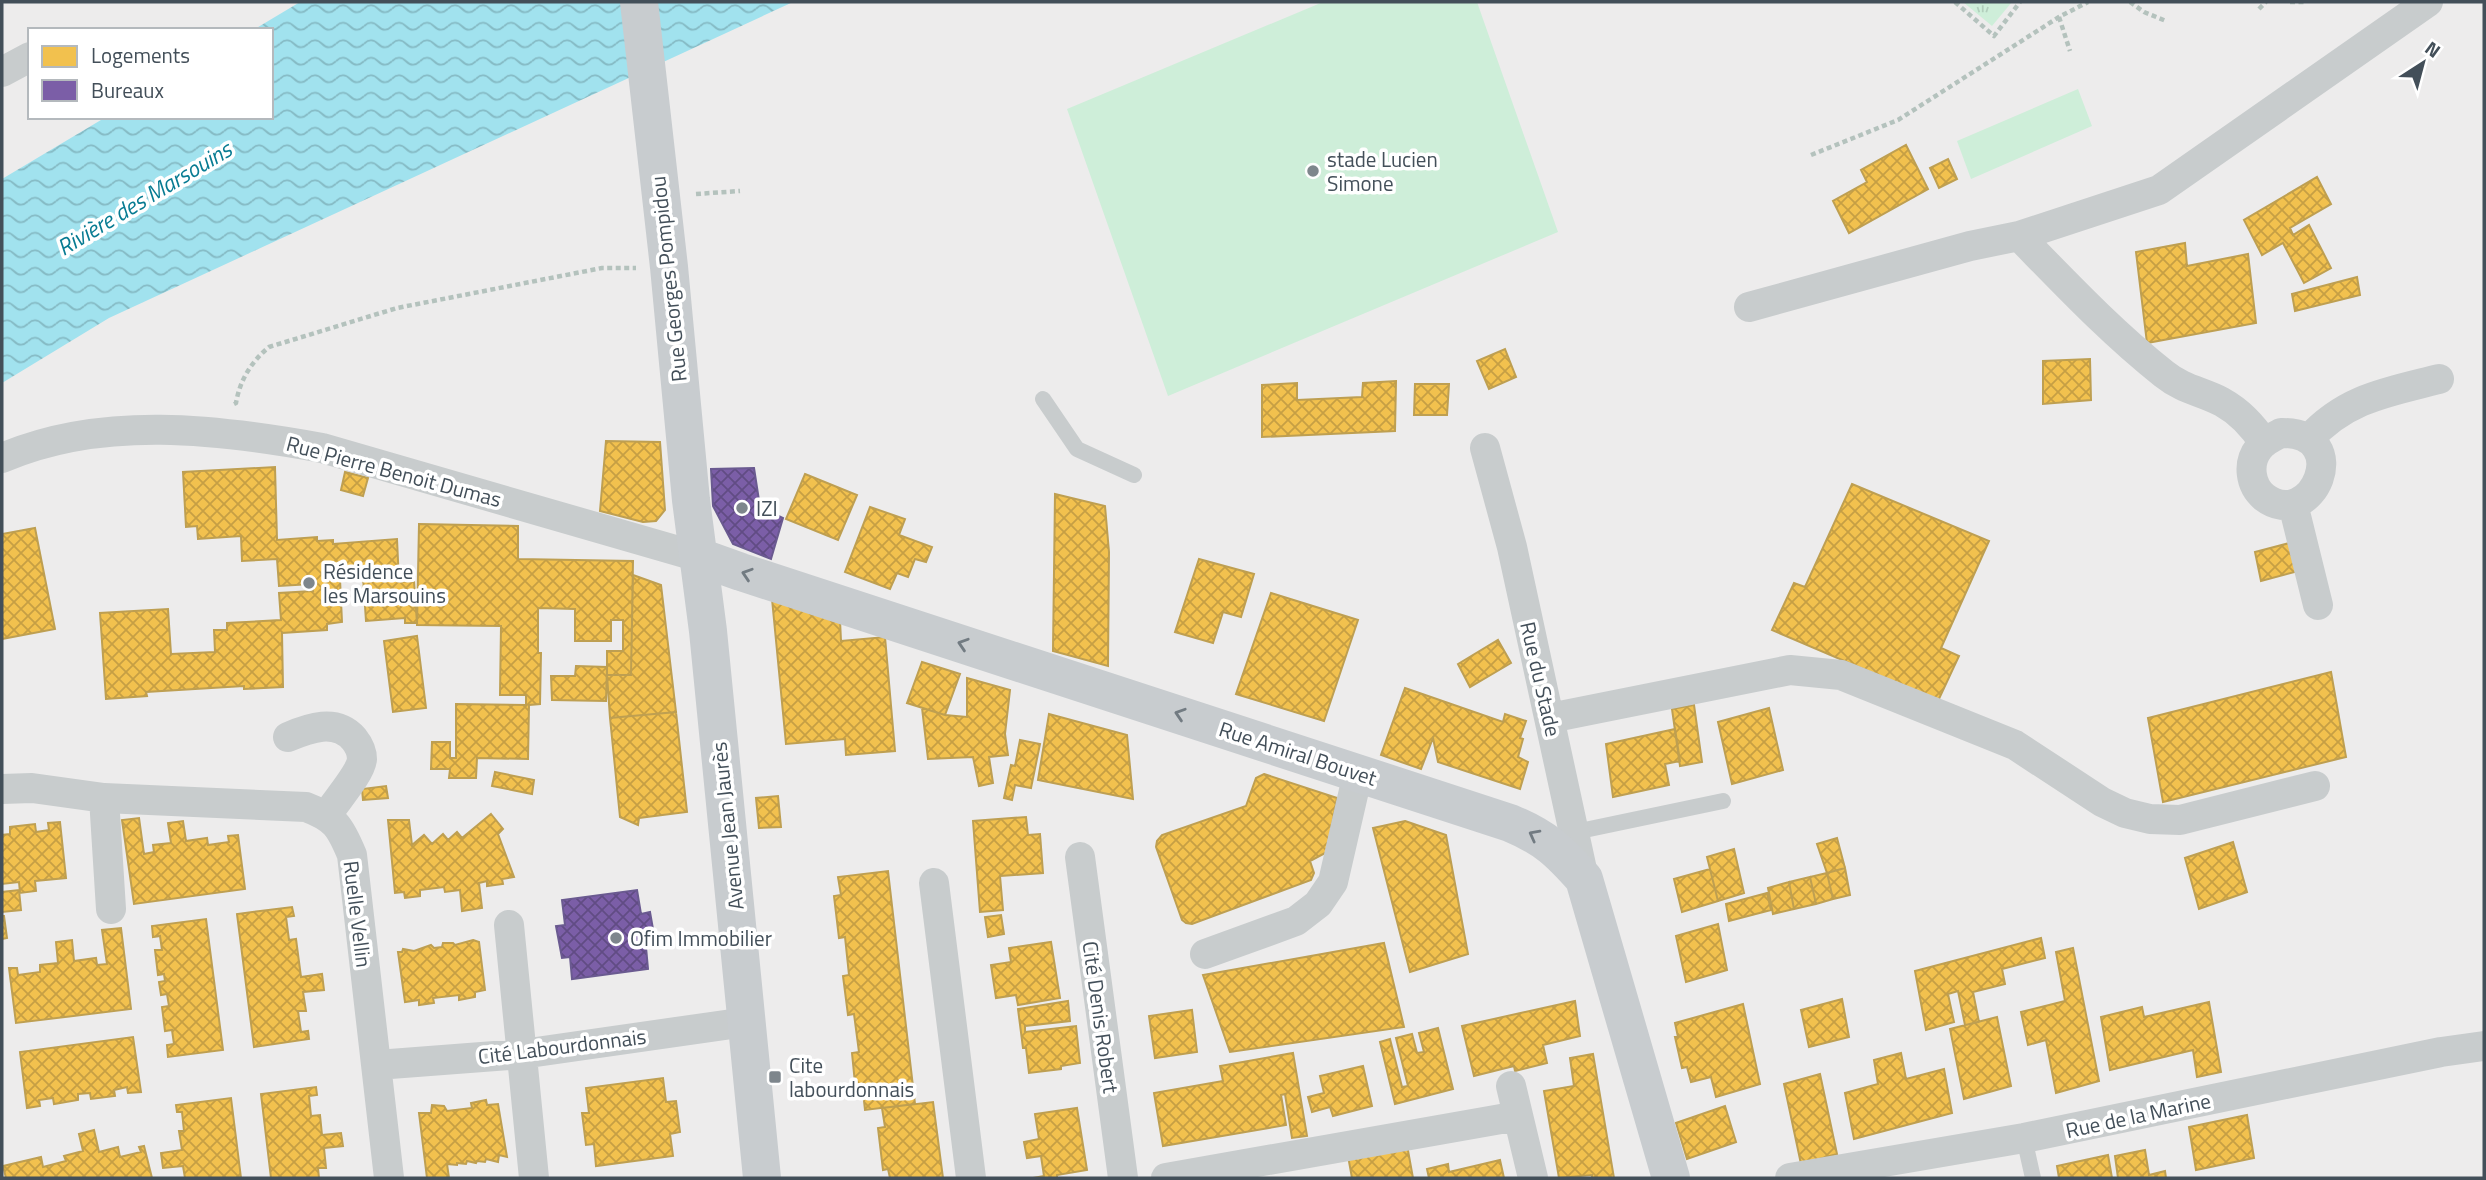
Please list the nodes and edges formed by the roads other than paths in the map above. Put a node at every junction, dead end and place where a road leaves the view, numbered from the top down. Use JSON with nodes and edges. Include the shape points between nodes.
{"nodes":[{"id":1,"x":639,"y":2,"type":"edge"},
{"id":2,"x":2428,"y":2,"type":"edge"},
{"id":3,"x":28,"y":58,"type":"edge"},
{"id":4,"x":2,"y":72,"type":"edge"},
{"id":5,"x":2019,"y":236,"type":"junction"},
{"id":6,"x":1749,"y":307,"type":"dead end"},
{"id":7,"x":2439,"y":379,"type":"dead end"},
{"id":8,"x":1043,"y":399,"type":"dead end"},
{"id":9,"x":2309,"y":439,"type":"junction"},
{"id":10,"x":2264,"y":443,"type":"junction"},
{"id":11,"x":1485,"y":448,"type":"dead end"},
{"id":12,"x":2,"y":458,"type":"edge"},
{"id":13,"x":1134,"y":475,"type":"dead end"},
{"id":14,"x":2293,"y":504,"type":"junction"},
{"id":15,"x":699,"y":556,"type":"junction"},
{"id":16,"x":2318,"y":605,"type":"dead end"},
{"id":17,"x":1550,"y":718,"type":"junction"},
{"id":18,"x":288,"y":737,"type":"dead end"},
{"id":19,"x":1358,"y":773,"type":"junction"},
{"id":20,"x":2315,"y":786,"type":"dead end"},
{"id":21,"x":2,"y":789,"type":"edge"},
{"id":22,"x":104,"y":798,"type":"junction"},
{"id":23,"x":1723,"y":801,"type":"dead end"},
{"id":24,"x":327,"y":815,"type":"junction"},
{"id":25,"x":1574,"y":832,"type":"junction"},
{"id":26,"x":1080,"y":856,"type":"dead end"},
{"id":27,"x":1584,"y":879,"type":"junction"},
{"id":28,"x":934,"y":883,"type":"dead end"},
{"id":29,"x":111,"y":909,"type":"dead end"},
{"id":30,"x":509,"y":925,"type":"dead end"},
{"id":31,"x":1205,"y":954,"type":"dead end"},
{"id":32,"x":746,"y":1022,"type":"junction"},
{"id":33,"x":2484,"y":1046,"type":"edge"},
{"id":34,"x":522,"y":1054,"type":"junction"},
{"id":35,"x":377,"y":1065,"type":"junction"},
{"id":36,"x":1511,"y":1086,"type":"dead end"},
{"id":37,"x":1518,"y":1116,"type":"junction"},
{"id":38,"x":2024,"y":1138,"type":"junction"},
{"id":39,"x":389,"y":1178,"type":"edge"},
{"id":40,"x":534,"y":1178,"type":"edge"},
{"id":41,"x":762,"y":1178,"type":"edge"},
{"id":42,"x":971,"y":1178,"type":"edge"},
{"id":43,"x":1123,"y":1178,"type":"edge"},
{"id":44,"x":1166,"y":1178,"type":"edge"},
{"id":45,"x":1534,"y":1178,"type":"edge"},
{"id":46,"x":1671,"y":1178,"type":"edge"},
{"id":47,"x":1790,"y":1178,"type":"edge"},
{"id":48,"x":2033,"y":1178,"type":"edge"}],
"edges":[{"from":1,"to":15,"type":"main road","name":"Rue Georges Pompidou"},
{"from":2,"to":5,"type":"street","via":[[2159,190]]},
{"from":3,"to":4,"type":"street"},
{"from":5,"to":6,"type":"street"},
{"from":5,"to":10,"type":"street","via":[[2104,324],[2180,385],[2237,412]]},
{"from":7,"to":9,"type":"street","via":[[2367,397],[2325,421]]},
{"from":8,"to":13,"type":"lane","via":[[1077,449]]},
{"from":9,"to":10,"type":"street","via":[[2281,433]]},
{"from":9,"to":14,"type":"street","via":[[2322,465],[2319,480],[2304,499]]},
{"from":10,"to":14,"type":"street","via":[[2251,465],[2258,492],[2269,501]]},
{"from":11,"to":17,"type":"street","name":"Rue du Stade"},
{"from":12,"to":15,"type":"street","name":"Rue Pierre Benoit Dumas","via":[[95,434],[191,430],[259,437],[322,448]]},
{"from":14,"to":16,"type":"street"},
{"from":19,"to":15,"type":"main road","name":"Rue Amiral Bouvet","one_way":true},
{"from":15,"to":32,"type":"main road","name":"Avenue Jean Jaurès"},
{"from":17,"to":20,"type":"street","via":[[1790,670],[1814,671],[1841,675],[2015,745],[2102,802],[2150,819],[2180,820]]},
{"from":17,"to":25,"type":"street","name":"Rue du Stade"},
{"from":18,"to":24,"type":"street","via":[[323,726],[338,728],[359,745],[359,767]]},
{"from":27,"to":19,"type":"main road","name":"Rue Amiral Bouvet","one_way":true,"via":[[1556,848],[1534,833]]},
{"from":19,"to":31,"type":"street","via":[[1334,882],[1318,904],[1296,921]]},
{"from":21,"to":22,"type":"street","via":[[32,788]]},
{"from":22,"to":24,"type":"street","via":[[306,807]]},
{"from":22,"to":29,"type":"street"},
{"from":23,"to":25,"type":"lane"},
{"from":24,"to":35,"type":"street","name":"Ruelle Vellin","via":[[342,832],[352,855]]},
{"from":25,"to":27,"type":"street","name":"Rue du Stade"},
{"from":26,"to":43,"type":"street","name":"Cité Denis Robert"},
{"from":27,"to":46,"type":"main road","name":"Rue Amiral Bouvet"},
{"from":28,"to":42,"type":"street"},
{"from":30,"to":34,"type":"street"},
{"from":32,"to":34,"type":"street","name":"Cité Labourdonnais"},
{"from":32,"to":41,"type":"main road","name":"Avenue Jean Jaurès"},
{"from":33,"to":38,"type":"street","name":"Rue de la Marine"},
{"from":34,"to":35,"type":"street","name":"Cité Labourdonnais"},
{"from":34,"to":40,"type":"street"},
{"from":35,"to":39,"type":"street","name":"Ruelle Vellin"},
{"from":36,"to":37,"type":"street"},
{"from":37,"to":44,"type":"street"},
{"from":37,"to":45,"type":"street"},
{"from":38,"to":47,"type":"street","name":"Rue de la Marine"},
{"from":38,"to":48,"type":"lane"}]}
